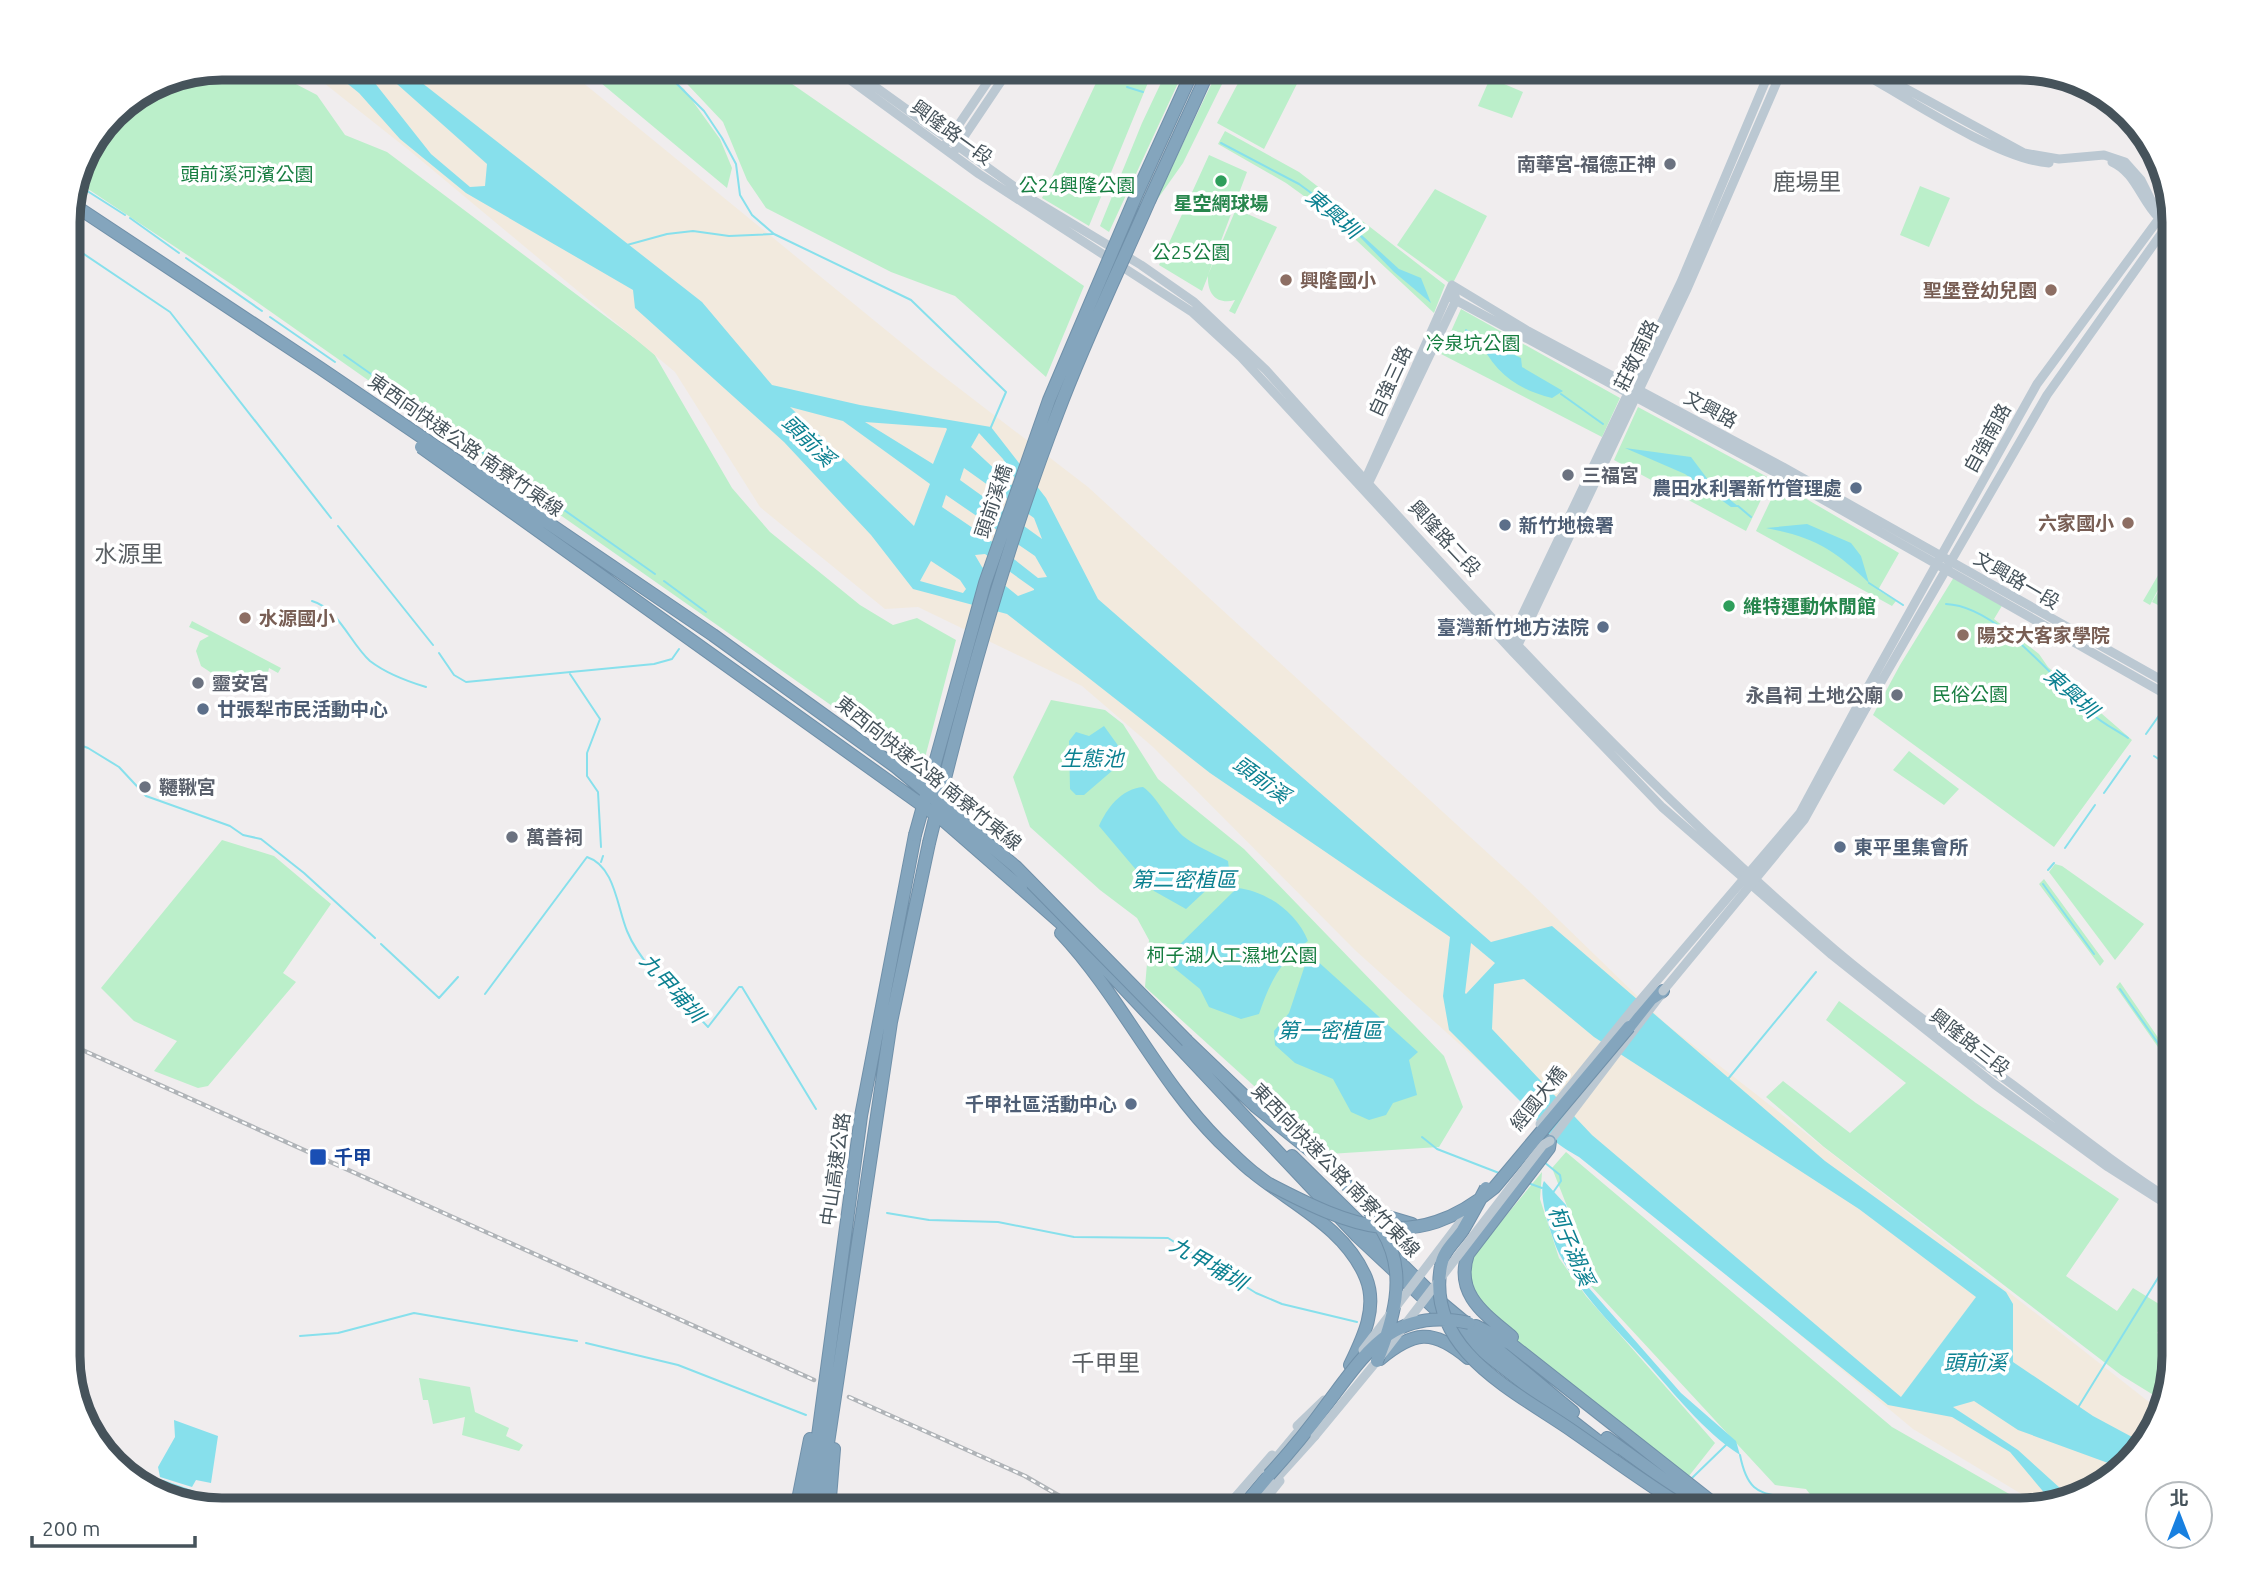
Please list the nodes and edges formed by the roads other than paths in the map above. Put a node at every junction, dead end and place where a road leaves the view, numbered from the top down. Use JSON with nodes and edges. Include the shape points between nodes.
{"nodes":[{"id":1,"x":852,"y":80,"type":"edge"},
{"id":2,"x":864,"y":80,"type":"edge"},
{"id":3,"x":990,"y":80,"type":"edge"},
{"id":4,"x":1001,"y":80,"type":"edge"},
{"id":5,"x":1189,"y":80,"type":"edge"},
{"id":6,"x":1205,"y":80,"type":"edge"},
{"id":7,"x":1766,"y":80,"type":"edge"},
{"id":8,"x":1778,"y":80,"type":"edge"},
{"id":9,"x":1876,"y":80,"type":"edge"},
{"id":10,"x":1890,"y":80,"type":"edge"},
{"id":11,"x":950,"y":147,"type":"junction"},
{"id":12,"x":81,"y":210,"type":"edge"},
{"id":13,"x":2161,"y":216,"type":"edge"},
{"id":14,"x":81,"y":219,"type":"edge"},
{"id":15,"x":2159,"y":219,"type":"junction"},
{"id":16,"x":2162,"y":224,"type":"edge"},
{"id":17,"x":2162,"y":231,"type":"edge"},
{"id":18,"x":1088,"y":239,"type":"joint"},
{"id":19,"x":1452,"y":285,"type":"joint"},
{"id":20,"x":1452,"y":298,"type":"junction"},
{"id":21,"x":1632,"y":393,"type":"junction"},
{"id":22,"x":1365,"y":482,"type":"junction"},
{"id":23,"x":1940,"y":556,"type":"junction"},
{"id":24,"x":1953,"y":564,"type":"junction"},
{"id":25,"x":1935,"y":565,"type":"junction"},
{"id":26,"x":1947,"y":573,"type":"junction"},
{"id":27,"x":1513,"y":645,"type":"junction"},
{"id":28,"x":2162,"y":680,"type":"edge"},
{"id":29,"x":2162,"y":692,"type":"edge"},
{"id":30,"x":1863,"y":706,"type":"junction"},
{"id":31,"x":915,"y":835,"type":"joint"},
{"id":32,"x":929,"y":843,"type":"joint"},
{"id":33,"x":1758,"y":887,"type":"junction"},
{"id":34,"x":1021,"y":888,"type":"junction"},
{"id":35,"x":1663,"y":991,"type":"junction"},
{"id":36,"x":1187,"y":1041,"type":"junction"},
{"id":37,"x":1208,"y":1072,"type":"junction"},
{"id":38,"x":1550,"y":1141,"type":"junction"},
{"id":39,"x":1324,"y":1160,"type":"junction"},
{"id":40,"x":1269,"y":1184,"type":"junction"},
{"id":41,"x":1486,"y":1188,"type":"junction"},
{"id":42,"x":2162,"y":1194,"type":"edge"},
{"id":43,"x":2162,"y":1201,"type":"edge"},
{"id":44,"x":1439,"y":1276,"type":"junction"},
{"id":45,"x":1395,"y":1308,"type":"junction"},
{"id":46,"x":832,"y":1328,"type":"junction"},
{"id":47,"x":1377,"y":1361,"type":"junction"},
{"id":48,"x":1350,"y":1365,"type":"junction"},
{"id":49,"x":1479,"y":1367,"type":"junction"},
{"id":50,"x":839,"y":1371,"type":"junction"},
{"id":51,"x":1558,"y":1381,"type":"junction"},
{"id":52,"x":1324,"y":1400,"type":"junction"},
{"id":53,"x":1593,"y":1433,"type":"junction"},
{"id":54,"x":1315,"y":1436,"type":"junction"},
{"id":55,"x":798,"y":1498,"type":"edge"},
{"id":56,"x":810,"y":1498,"type":"edge"},
{"id":57,"x":820,"y":1498,"type":"edge"},
{"id":58,"x":830,"y":1498,"type":"edge"},
{"id":59,"x":1233,"y":1498,"type":"edge"},
{"id":60,"x":1246,"y":1498,"type":"edge"},
{"id":61,"x":1248,"y":1498,"type":"edge"},
{"id":62,"x":1259,"y":1498,"type":"edge"},
{"id":63,"x":1266,"y":1498,"type":"edge"},
{"id":64,"x":1669,"y":1498,"type":"edge"},
{"id":65,"x":1674,"y":1498,"type":"edge"},
{"id":66,"x":1688,"y":1498,"type":"edge"},
{"id":67,"x":1707,"y":1498,"type":"edge"}],
"edges":[{"from":1,"to":11,"type":"street","name":"興隆路一段"},
{"from":2,"to":11,"type":"street","name":"興隆路一段"},
{"from":3,"to":11,"type":"street"},
{"from":4,"to":11,"type":"street"},
{"from":5,"to":31,"type":"highway","name":"頭前溪橋","bridge":true,"via":[[1049,400],[985,583]]},
{"from":6,"to":32,"type":"highway","name":"頭前溪橋","bridge":true,"via":[[1058,412],[997,589]]},
{"from":7,"to":21,"type":"street","name":"莊敬南路"},
{"from":8,"to":21,"type":"street","name":"莊敬南路","via":[[1697,266]]},
{"from":9,"to":15,"type":"street","via":[[2034,162],[2119,164]]},
{"from":10,"to":15,"type":"street","via":[[2024,153],[2059,159],[2104,155],[2125,162],[2141,180]]},
{"from":11,"to":18,"type":"street","name":"興隆路一段"},
{"from":12,"to":36,"type":"highway","name":"東西向快速公路 南寮竹東線","bridge":true,"via":[[752,662],[896,766],[1016,867]]},
{"from":13,"to":15,"type":"street","name":"自強南路"},
{"from":14,"to":34,"type":"highway","name":"東西向快速公路 南寮竹東線","bridge":true,"via":[[248,326],[777,699],[943,820]]},
{"from":15,"to":16,"type":"street"},
{"from":15,"to":23,"type":"street","name":"自強南路","via":[[2036,384]]},
{"from":17,"to":24,"type":"street","name":"自強南路","via":[[2048,395]]},
{"from":18,"to":22,"type":"street","name":"興隆路二段","via":[[1192,312]]},
{"from":19,"to":20,"type":"street","name":"自強三路"},
{"from":19,"to":21,"type":"street","name":"文興路"},
{"from":20,"to":21,"type":"street","name":"文興路"},
{"from":20,"to":22,"type":"street","name":"自強三路"},
{"from":21,"to":23,"type":"street","name":"文興路"},
{"from":21,"to":25,"type":"street","name":"文興路"},
{"from":21,"to":27,"type":"street","name":"莊敬南路"},
{"from":22,"to":27,"type":"street","name":"興隆路二段"},
{"from":23,"to":24,"type":"street","name":"文興路"},
{"from":23,"to":25,"type":"street","name":"自強南路"},
{"from":24,"to":26,"type":"street","name":"自強南路"},
{"from":24,"to":28,"type":"street","name":"文興路一段"},
{"from":25,"to":26,"type":"street","name":"文興路"},
{"from":25,"to":30,"type":"street","name":"自強南路"},
{"from":26,"to":29,"type":"street","name":"文興路一段"},
{"from":26,"to":30,"type":"street","name":"自強南路"},
{"from":27,"to":33,"type":"street","name":"興隆路二段","via":[[1634,779]]},
{"from":30,"to":35,"type":"street","name":"經國大橋","bridge":true,"via":[[1804,820]]},
{"from":30,"to":41,"type":"street","name":"經國大橋","bridge":true,"via":[[1800,813]]},
{"from":31,"to":46,"type":"highway","name":"中山高速公路","via":[[862,1116]]},
{"from":32,"to":50,"type":"highway","name":"中山高速公路","via":[[891,1022]]},
{"from":33,"to":42,"type":"street","name":"興隆路三段","via":[[1930,1024]]},
{"from":33,"to":43,"type":"street","name":"興隆路三段","via":[[2018,1102]]},
{"from":34,"to":37,"type":"highway","name":"東西向快速公路 南寮竹東線","via":[[1072,932]]},
{"from":34,"to":40,"type":"highway","via":[[1105,985],[1192,1111]]},
{"from":35,"to":38,"type":"street","name":"經國大橋"},
{"from":35,"to":40,"type":"highway","bridge":true,"via":[[1651,999],[1494,1188],[1446,1221],[1419,1228],[1355,1222],[1319,1210]]},
{"from":36,"to":37,"type":"highway","name":"東西向快速公路 南寮竹東線"},
{"from":36,"to":39,"type":"highway","via":[[1255,1106]]},
{"from":37,"to":53,"type":"highway","name":"東西向快速公路 南寮竹東線","via":[[1437,1300]]},
{"from":38,"to":44,"type":"street","name":"經國大橋","bridge":true},
{"from":38,"to":51,"type":"highway","via":[[1468,1254],[1464,1276],[1465,1287],[1480,1311]]},
{"from":39,"to":41,"type":"highway","bridge":true,"via":[[1385,1216],[1407,1224],[1448,1214]]},
{"from":39,"to":45,"type":"highway","bridge":true,"via":[[1385,1234],[1397,1270]]},
{"from":40,"to":48,"type":"highway","bridge":true,"via":[[1326,1226],[1356,1259],[1366,1279],[1369,1318]]},
{"from":41,"to":44,"type":"highway","bridge":true,"via":[[1444,1255]]},
{"from":41,"to":45,"type":"street","name":"經國大橋","bridge":true},
{"from":44,"to":47,"type":"street","name":"經國大橋","bridge":true},
{"from":44,"to":49,"type":"highway","bridge":true,"via":[[1441,1309]]},
{"from":45,"to":47,"type":"highway","bridge":true},
{"from":45,"to":48,"type":"street","name":"經國大橋","bridge":true},
{"from":46,"to":55,"type":"highway"},
{"from":46,"to":56,"type":"highway","name":"中山高速公路"},
{"from":47,"to":49,"type":"highway","bridge":true,"via":[[1406,1339],[1431,1337],[1454,1346]]},
{"from":47,"to":54,"type":"street","name":"經國大橋","bridge":true},
{"from":48,"to":52,"type":"street","name":"經國大橋"},
{"from":49,"to":64,"type":"highway","bridge":true},
{"from":50,"to":57,"type":"highway","name":"中山高速公路"},
{"from":50,"to":58,"type":"highway"},
{"from":51,"to":61,"type":"highway","bridge":true,"via":[[1511,1343],[1482,1328],[1440,1319],[1409,1323],[1366,1353],[1295,1446]]},
{"from":51,"to":67,"type":"highway"},
{"from":52,"to":59,"type":"street"},
{"from":52,"to":60,"type":"street","name":"經國大橋","bridge":true},
{"from":53,"to":65,"type":"highway","name":"東西向快速公路 南寮竹東線","bridge":true},
{"from":53,"to":66,"type":"highway","name":"東西向快速公路 南寮竹東線"},
{"from":54,"to":62,"type":"street","name":"經國大橋"},
{"from":54,"to":63,"type":"street"}]}
